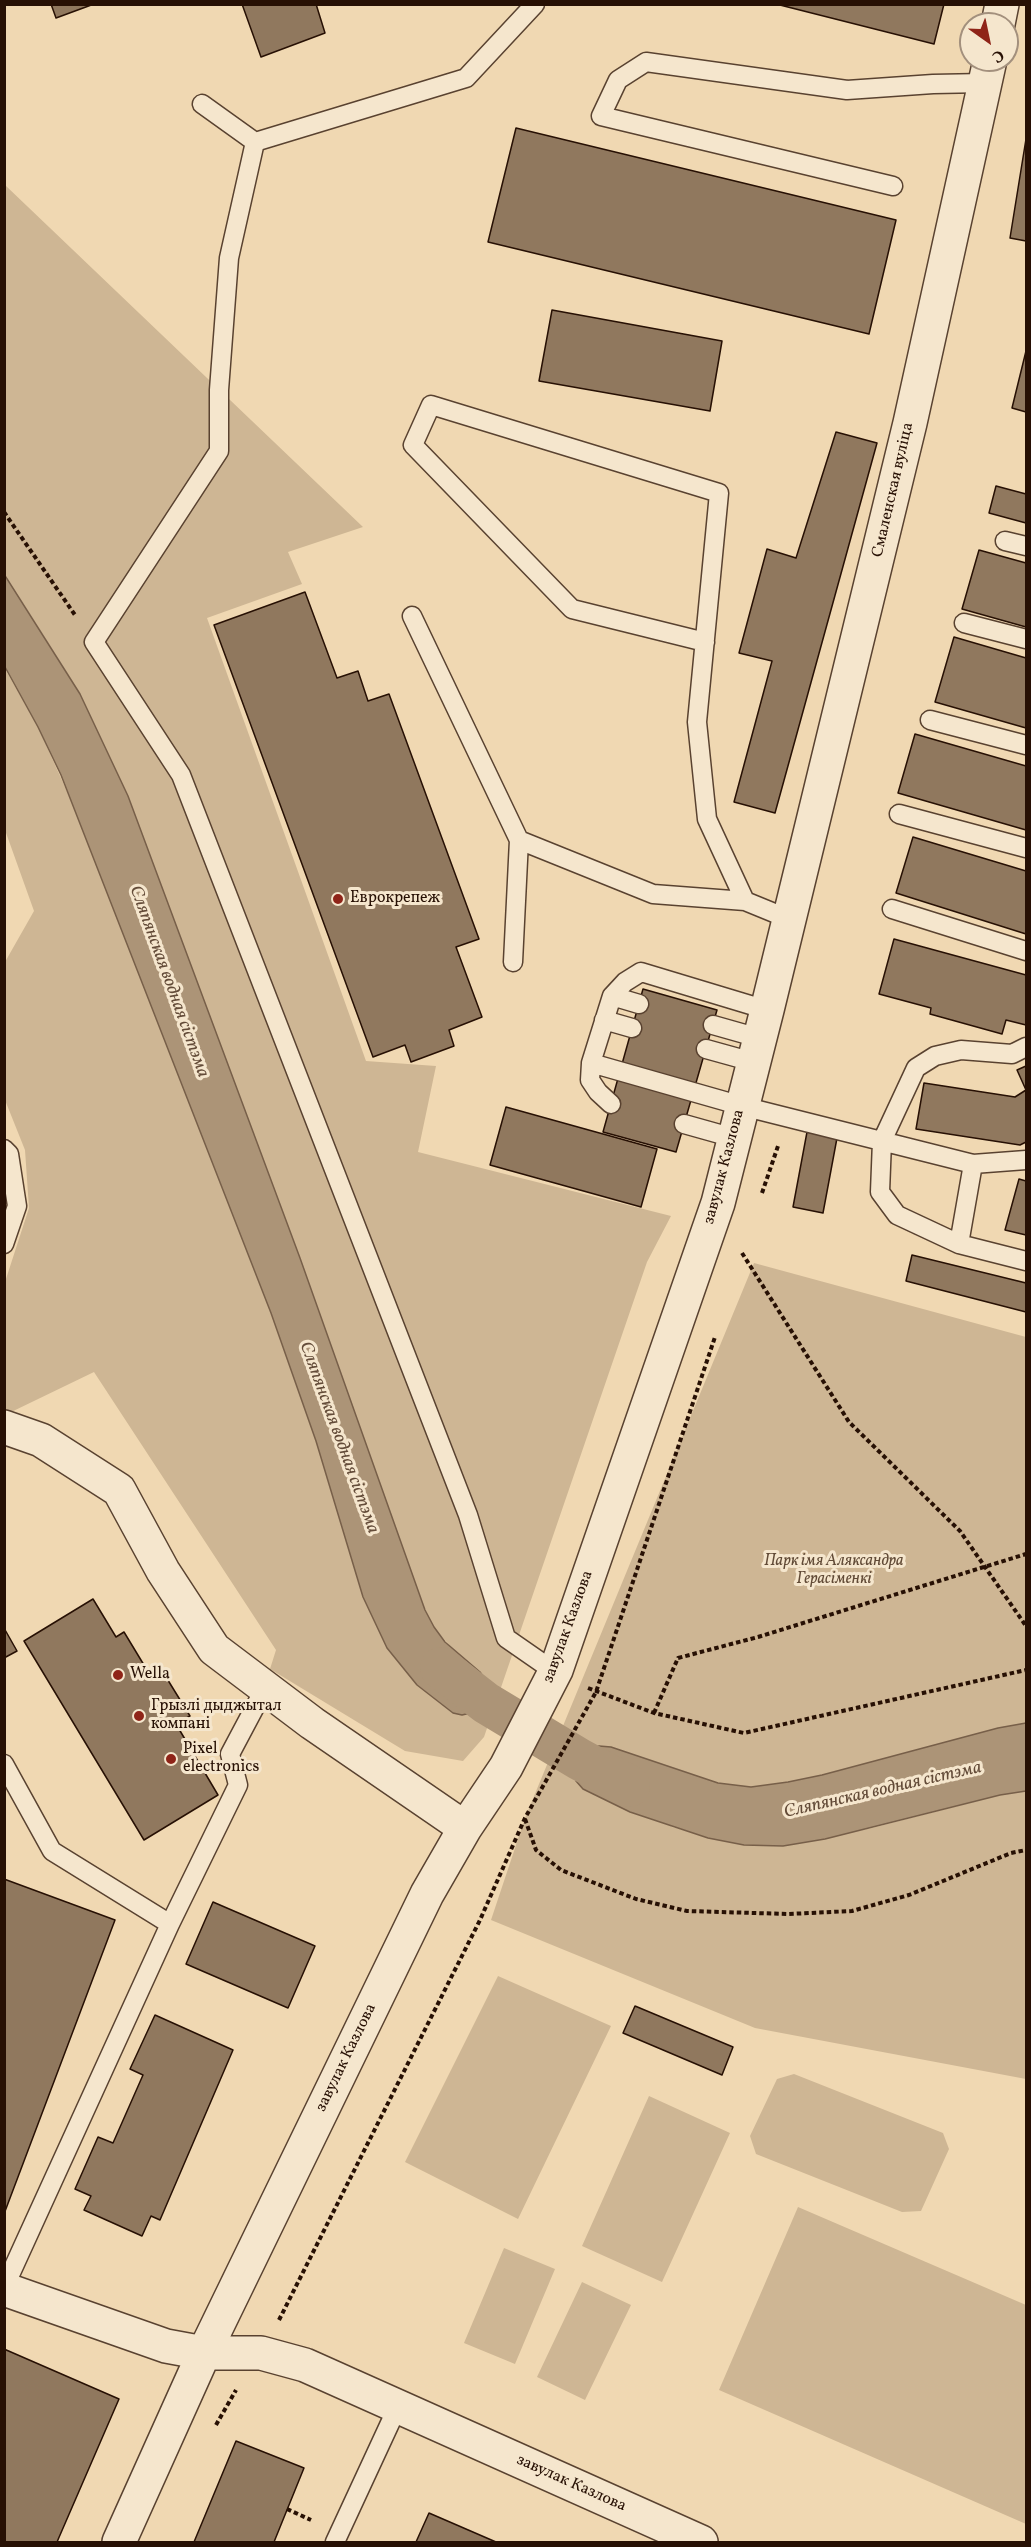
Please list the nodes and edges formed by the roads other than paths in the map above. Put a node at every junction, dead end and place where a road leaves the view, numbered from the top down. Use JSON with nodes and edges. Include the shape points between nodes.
{"nodes":[{"id":1,"x":535,"y":4,"type":"edge"},
{"id":2,"x":988,"y":72,"type":"edge"},
{"id":3,"x":202,"y":104,"type":"dead end"},
{"id":4,"x":255,"y":142,"type":"junction"},
{"id":5,"x":893,"y":186,"type":"dead end"},
{"id":6,"x":1005,"y":541,"type":"dead end"},
{"id":7,"x":1026,"y":546,"type":"edge"},
{"id":8,"x":412,"y":616,"type":"dead end"},
{"id":9,"x":964,"y":623,"type":"dead end"},
{"id":10,"x":1026,"y":639,"type":"edge"},
{"id":11,"x":705,"y":642,"type":"junction"},
{"id":12,"x":930,"y":720,"type":"dead end"},
{"id":13,"x":1026,"y":745,"type":"edge"},
{"id":14,"x":899,"y":814,"type":"dead end"},
{"id":15,"x":519,"y":840,"type":"junction"},
{"id":16,"x":1026,"y":848,"type":"edge"},
{"id":17,"x":745,"y":901,"type":"junction"},
{"id":18,"x":892,"y":909,"type":"dead end"},
{"id":19,"x":789,"y":919,"type":"junction"},
{"id":20,"x":1026,"y":951,"type":"edge"},
{"id":21,"x":513,"y":962,"type":"dead end"},
{"id":22,"x":612,"y":996,"type":"junction"},
{"id":23,"x":639,"y":1004,"type":"dead end"},
{"id":24,"x":604,"y":1020,"type":"junction"},
{"id":25,"x":712,"y":1025,"type":"dead end"},
{"id":26,"x":632,"y":1028,"type":"dead end"},
{"id":27,"x":760,"y":1037,"type":"junction"},
{"id":28,"x":1026,"y":1047,"type":"edge"},
{"id":29,"x":706,"y":1049,"type":"dead end"},
{"id":30,"x":591,"y":1063,"type":"junction"},
{"id":31,"x":611,"y":1104,"type":"dead end"},
{"id":32,"x":742,"y":1106,"type":"junction"},
{"id":33,"x":684,"y":1124,"type":"dead end"},
{"id":34,"x":734,"y":1138,"type":"junction"},
{"id":35,"x":882,"y":1141,"type":"junction"},
{"id":36,"x":4,"y":1149,"type":"edge"},
{"id":37,"x":1026,"y":1160,"type":"edge"},
{"id":38,"x":973,"y":1164,"type":"junction"},
{"id":39,"x":4,"y":1244,"type":"edge"},
{"id":40,"x":958,"y":1244,"type":"junction"},
{"id":41,"x":1026,"y":1261,"type":"edge"},
{"id":42,"x":4,"y":1427,"type":"edge"},
{"id":43,"x":555,"y":1672,"type":"junction"},
{"id":44,"x":265,"y":1688,"type":"junction"},
{"id":45,"x":4,"y":1764,"type":"edge"},
{"id":46,"x":465,"y":1828,"type":"junction"},
{"id":47,"x":170,"y":1924,"type":"junction"},
{"id":48,"x":4,"y":2288,"type":"edge"},
{"id":49,"x":204,"y":2353,"type":"junction"},
{"id":50,"x":398,"y":2406,"type":"junction"},
{"id":51,"x":118,"y":2542,"type":"edge"},
{"id":52,"x":335,"y":2542,"type":"edge"},
{"id":53,"x":701,"y":2542,"type":"edge"}],
"edges":[{"from":1,"to":4,"type":"lane","via":[[466,78]]},
{"from":2,"to":5,"type":"lane","via":[[933,84],[847,90],[646,62],[618,80],[601,116]]},
{"from":2,"to":19,"type":"street","name":"Смаленская вуліца","via":[[910,423]]},
{"from":3,"to":4,"type":"lane"},
{"from":4,"to":43,"type":"lane","via":[[229,258],[219,390],[219,451],[94,642],[181,775],[468,1515],[506,1638]]},
{"from":6,"to":7,"type":"lane"},
{"from":8,"to":15,"type":"lane"},
{"from":9,"to":10,"type":"lane"},
{"from":11,"to":11,"type":"lane","via":[[719,493],[431,405],[413,445],[572,609]]},
{"from":11,"to":17,"type":"lane","via":[[697,722],[707,819]]},
{"from":12,"to":13,"type":"lane"},
{"from":14,"to":16,"type":"lane"},
{"from":15,"to":17,"type":"lane","via":[[653,894]]},
{"from":15,"to":21,"type":"lane"},
{"from":17,"to":19,"type":"lane"},
{"from":18,"to":20,"type":"lane"},
{"from":19,"to":27,"type":"street","name":"завулак Казлова"},
{"from":22,"to":23,"type":"lane"},
{"from":22,"to":24,"type":"lane"},
{"from":22,"to":27,"type":"lane","via":[[641,972]]},
{"from":24,"to":26,"type":"lane"},
{"from":24,"to":30,"type":"lane"},
{"from":25,"to":27,"type":"lane"},
{"from":27,"to":29,"type":"lane"},
{"from":27,"to":32,"type":"street","name":"завулак Казлова"},
{"from":28,"to":35,"type":"lane","via":[[1012,1054],[961,1050],[935,1056],[916,1068]]},
{"from":30,"to":31,"type":"lane","via":[[590,1080]]},
{"from":30,"to":32,"type":"lane"},
{"from":32,"to":34,"type":"street","name":"завулак Казлова"},
{"from":32,"to":35,"type":"lane"},
{"from":33,"to":34,"type":"lane"},
{"from":34,"to":43,"type":"street","name":"завулак Казлова","via":[[718,1203]]},
{"from":35,"to":38,"type":"lane"},
{"from":35,"to":40,"type":"lane","via":[[879,1192],[897,1215]]},
{"from":36,"to":39,"type":"lane","via":[[9,1154],[17,1206]]},
{"from":37,"to":38,"type":"lane"},
{"from":38,"to":40,"type":"lane"},
{"from":40,"to":41,"type":"lane"},
{"from":42,"to":44,"type":"street","via":[[41,1440],[118,1490],[163,1572],[214,1650]]},
{"from":43,"to":46,"type":"street","name":"завулак Казлова","via":[[506,1767]]},
{"from":44,"to":46,"type":"street"},
{"from":44,"to":47,"type":"lane","via":[[230,1754],[238,1785]]},
{"from":45,"to":47,"type":"lane","via":[[52,1851]]},
{"from":46,"to":49,"type":"street","name":"завулак Казлова","via":[[427,1894]]},
{"from":47,"to":48,"type":"lane"},
{"from":48,"to":49,"type":"street","via":[[166,2346]]},
{"from":49,"to":50,"type":"street","name":"завулак Казлова","via":[[261,2353],[305,2365]]},
{"from":49,"to":51,"type":"street","name":"завулак Казлова"},
{"from":50,"to":52,"type":"lane"},
{"from":50,"to":53,"type":"street","name":"завулак Казлова"}]}
